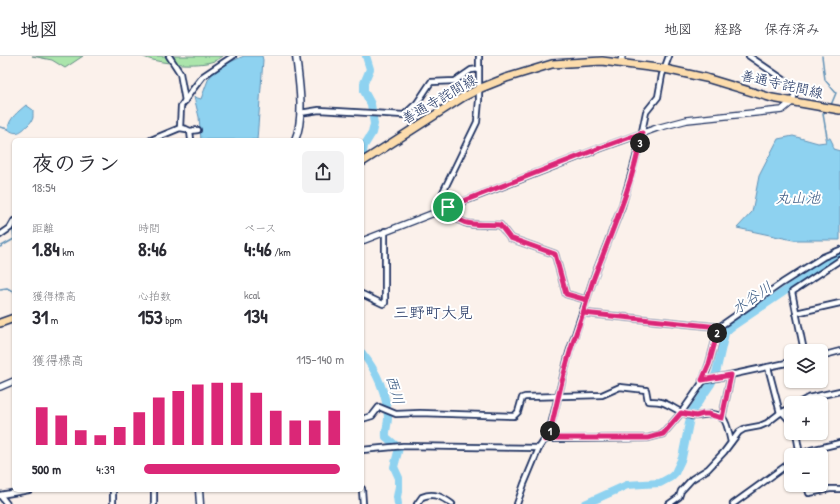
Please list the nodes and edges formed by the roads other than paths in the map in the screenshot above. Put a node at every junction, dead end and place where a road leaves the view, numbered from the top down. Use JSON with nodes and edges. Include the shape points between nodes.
{"nodes":[{"id":1,"x":169,"y":56,"type":"edge"},
{"id":2,"x":233,"y":56,"type":"edge"},
{"id":3,"x":296,"y":56,"type":"edge"},
{"id":4,"x":479,"y":56,"type":"edge"},
{"id":5,"x":669,"y":56,"type":"edge"},
{"id":6,"x":749,"y":56,"type":"edge"},
{"id":7,"x":622,"y":59,"type":"edge"},
{"id":8,"x":479,"y":69,"type":"junction"},
{"id":9,"x":665,"y":69,"type":"junction"},
{"id":10,"x":479,"y":89,"type":"junction"},
{"id":11,"x":185,"y":101,"type":"junction"},
{"id":12,"x":793,"y":101,"type":"junction"},
{"id":13,"x":840,"y":110,"type":"edge"},
{"id":14,"x":300,"y":113,"type":"junction"},
{"id":15,"x":180,"y":128,"type":"junction"},
{"id":16,"x":198,"y":130,"type":"dead end"},
{"id":17,"x":190,"y":131,"type":"junction"},
{"id":18,"x":642,"y":133,"type":"junction"},
{"id":19,"x":156,"y":138,"type":"edge"},
{"id":20,"x":192,"y":138,"type":"edge"},
{"id":21,"x":296,"y":138,"type":"edge"},
{"id":22,"x":364,"y":161,"type":"edge"},
{"id":23,"x":445,"y":208,"type":"junction"},
{"id":24,"x":12,"y":224,"type":"edge"},
{"id":25,"x":385,"y":231,"type":"junction"},
{"id":26,"x":0,"y":235,"type":"edge"},
{"id":27,"x":364,"y":240,"type":"edge"},
{"id":28,"x":840,"y":250,"type":"edge"},
{"id":29,"x":840,"y":260,"type":"edge"},
{"id":30,"x":364,"y":295,"type":"edge"},
{"id":31,"x":587,"y":300,"type":"junction"},
{"id":32,"x":840,"y":303,"type":"edge"},
{"id":33,"x":583,"y":313,"type":"junction"},
{"id":34,"x":796,"y":313,"type":"junction"},
{"id":35,"x":12,"y":320,"type":"edge"},
{"id":36,"x":0,"y":323,"type":"edge"},
{"id":37,"x":719,"y":327,"type":"junction"},
{"id":38,"x":803,"y":344,"type":"edge"},
{"id":39,"x":840,"y":351,"type":"edge"},
{"id":40,"x":828,"y":354,"type":"edge"},
{"id":41,"x":784,"y":364,"type":"edge"},
{"id":42,"x":768,"y":367,"type":"junction"},
{"id":43,"x":731,"y":375,"type":"junction"},
{"id":44,"x":702,"y":380,"type":"junction"},
{"id":45,"x":12,"y":382,"type":"edge"},
{"id":46,"x":0,"y":386,"type":"edge"},
{"id":47,"x":840,"y":391,"type":"edge"},
{"id":48,"x":559,"y":396,"type":"junction"},
{"id":49,"x":817,"y":396,"type":"edge"},
{"id":50,"x":784,"y":412,"type":"edge"},
{"id":51,"x":681,"y":413,"type":"junction"},
{"id":52,"x":781,"y":413,"type":"junction"},
{"id":53,"x":784,"y":416,"type":"edge"},
{"id":54,"x":364,"y":418,"type":"edge"},
{"id":55,"x":722,"y":418,"type":"junction"},
{"id":56,"x":545,"y":440,"type":"junction"},
{"id":57,"x":731,"y":442,"type":"junction"},
{"id":58,"x":840,"y":443,"type":"edge"},
{"id":59,"x":539,"y":448,"type":"junction"},
{"id":60,"x":819,"y":448,"type":"edge"},
{"id":61,"x":364,"y":450,"type":"edge"},
{"id":62,"x":784,"y":467,"type":"edge"},
{"id":63,"x":828,"y":489,"type":"edge"},
{"id":64,"x":840,"y":489,"type":"edge"},
{"id":65,"x":17,"y":492,"type":"edge"},
{"id":66,"x":113,"y":492,"type":"edge"},
{"id":67,"x":154,"y":492,"type":"edge"},
{"id":68,"x":200,"y":492,"type":"edge"},
{"id":69,"x":362,"y":492,"type":"edge"},
{"id":70,"x":7,"y":504,"type":"edge"},
{"id":71,"x":113,"y":504,"type":"edge"},
{"id":72,"x":154,"y":504,"type":"edge"},
{"id":73,"x":200,"y":504,"type":"edge"},
{"id":74,"x":363,"y":504,"type":"edge"},
{"id":75,"x":417,"y":504,"type":"edge"},
{"id":76,"x":452,"y":504,"type":"edge"},
{"id":77,"x":517,"y":504,"type":"edge"},
{"id":78,"x":669,"y":504,"type":"edge"},
{"id":79,"x":733,"y":504,"type":"edge"}],
"edges":[{"from":1,"to":11,"type":"street","via":[[180,73]]},
{"from":2,"to":11,"type":"street","via":[[203,76]]},
{"from":3,"to":14,"type":"main road"},
{"from":4,"to":8,"type":"street"},
{"from":5,"to":9,"type":"street"},
{"from":6,"to":12,"type":"street","via":[[790,84],[795,92]]},
{"from":7,"to":9,"type":"main road","name":"善通寺詫間線"},
{"from":7,"to":10,"type":"main road","name":"善通寺詫間線","via":[[552,64]]},
{"from":8,"to":10,"type":"street"},
{"from":8,"to":14,"type":"street","via":[[471,70],[455,81],[431,82],[417,104],[404,114],[319,110]]},
{"from":9,"to":12,"type":"main road","name":"善通寺詫間線","via":[[706,78],[772,98]]},
{"from":9,"to":18,"type":"street","via":[[658,97],[646,112]]},
{"from":10,"to":22,"type":"main road","name":"善通寺詫間線","via":[[438,112]]},
{"from":10,"to":23,"type":"street","via":[[477,122],[443,192]]},
{"from":11,"to":15,"type":"street","via":[[181,106]]},
{"from":12,"to":13,"type":"main road","name":"善通寺詫間線"},
{"from":12,"to":18,"type":"street","via":[[782,110],[687,120]]},
{"from":14,"to":21,"type":"main road"},
{"from":15,"to":17,"type":"street"},
{"from":15,"to":19,"type":"street"},
{"from":16,"to":17,"type":"street"},
{"from":17,"to":20,"type":"street"},
{"from":18,"to":23,"type":"street"},
{"from":18,"to":31,"type":"street","via":[[622,206]]},
{"from":23,"to":25,"type":"street"},
{"from":23,"to":31,"type":"street","via":[[466,224],[500,225],[510,238],[555,254],[566,294]]},
{"from":24,"to":26,"type":"street"},
{"from":25,"to":27,"type":"street"},
{"from":25,"to":30,"type":"street","via":[[385,303]]},
{"from":28,"to":37,"type":"street","via":[[823,256]]},
{"from":29,"to":34,"type":"street","via":[[792,292]]},
{"from":31,"to":33,"type":"street"},
{"from":32,"to":34,"type":"street"},
{"from":33,"to":37,"type":"street"},
{"from":33,"to":48,"type":"street"},
{"from":34,"to":38,"type":"street"},
{"from":35,"to":36,"type":"main road"},
{"from":37,"to":44,"type":"street"},
{"from":39,"to":40,"type":"street"},
{"from":41,"to":42,"type":"street"},
{"from":42,"to":43,"type":"street"},
{"from":42,"to":52,"type":"street"},
{"from":43,"to":44,"type":"street"},
{"from":43,"to":55,"type":"street"},
{"from":44,"to":51,"type":"street"},
{"from":45,"to":46,"type":"street"},
{"from":47,"to":49,"type":"street"},
{"from":48,"to":51,"type":"street","via":[[602,395],[620,387],[628,387],[646,390],[648,401],[662,402]]},
{"from":48,"to":54,"type":"street","via":[[522,398],[518,412],[514,416],[396,414],[379,407],[372,416]]},
{"from":48,"to":56,"type":"street","via":[[550,433]]},
{"from":50,"to":52,"type":"street"},
{"from":51,"to":55,"type":"street","via":[[696,416],[708,414]]},
{"from":51,"to":56,"type":"street","via":[[663,434],[648,438]]},
{"from":52,"to":53,"type":"street"},
{"from":52,"to":57,"type":"street","via":[[767,423],[744,429]]},
{"from":55,"to":57,"type":"street"},
{"from":56,"to":59,"type":"street"},
{"from":57,"to":78,"type":"street","via":[[708,469],[692,479],[679,497]]},
{"from":58,"to":60,"type":"street"},
{"from":59,"to":61,"type":"street","via":[[403,446]]},
{"from":59,"to":77,"type":"street"},
{"from":62,"to":79,"type":"street"},
{"from":63,"to":64,"type":"street"},
{"from":65,"to":70,"type":"street","via":[[0,495]]},
{"from":66,"to":71,"type":"street"},
{"from":67,"to":72,"type":"street"},
{"from":68,"to":73,"type":"main road"},
{"from":69,"to":74,"type":"street"},
{"from":75,"to":76,"type":"street","via":[[422,497],[436,495],[442,496]]}]}
